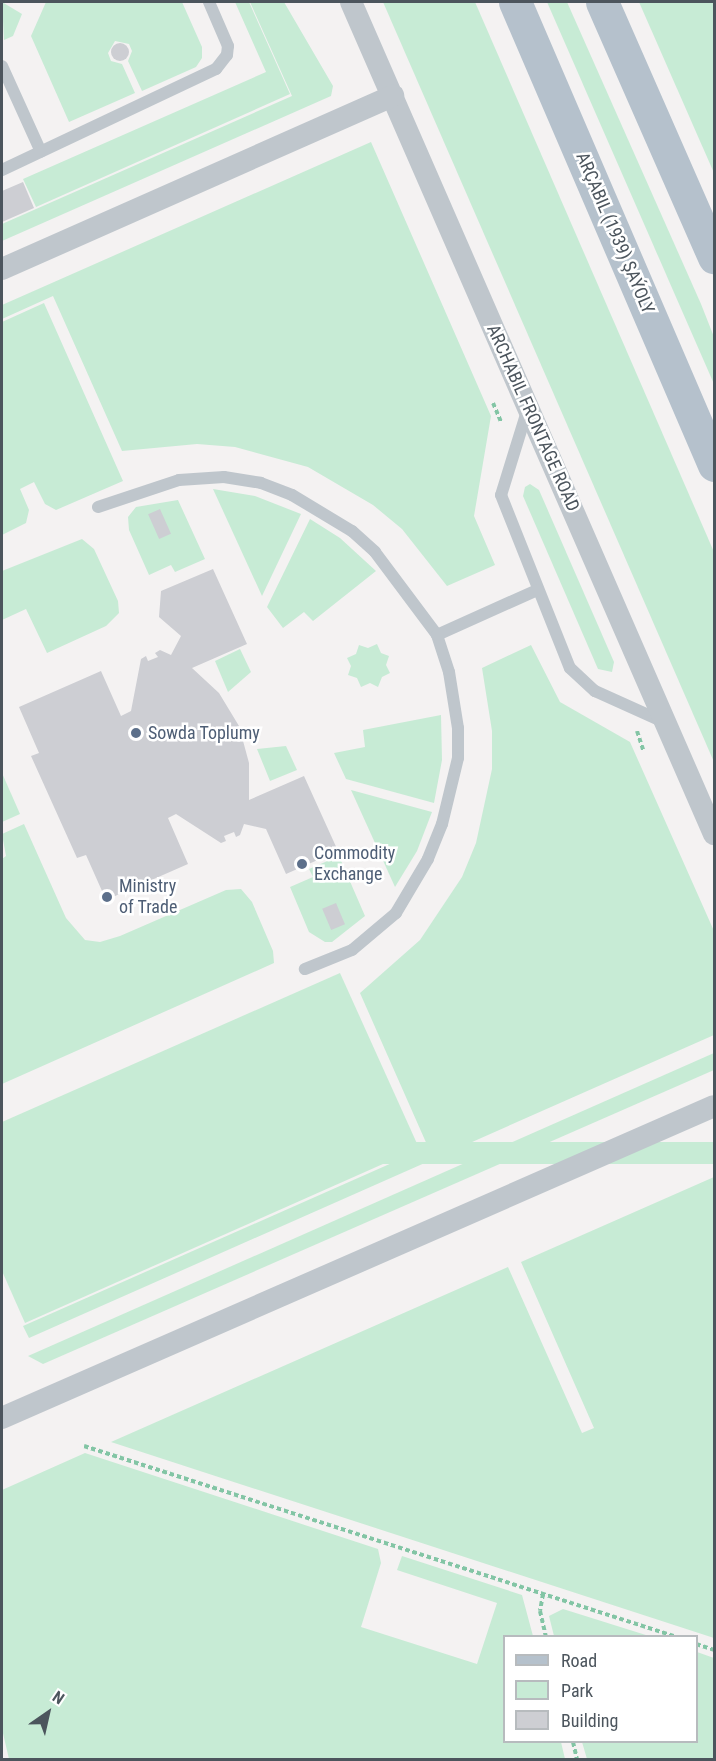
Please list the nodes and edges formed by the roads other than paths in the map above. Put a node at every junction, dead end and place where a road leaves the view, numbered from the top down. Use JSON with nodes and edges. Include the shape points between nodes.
{"nodes":[{"id":1,"x":208,"y":2,"type":"edge"},
{"id":2,"x":351,"y":2,"type":"edge"},
{"id":3,"x":515,"y":2,"type":"edge"},
{"id":4,"x":603,"y":2,"type":"edge"},
{"id":5,"x":2,"y":66,"type":"edge"},
{"id":6,"x":393,"y":96,"type":"junction"},
{"id":7,"x":41,"y":152,"type":"junction"},
{"id":8,"x":2,"y":170,"type":"edge"},
{"id":9,"x":714,"y":257,"type":"edge"},
{"id":10,"x":2,"y":269,"type":"edge"},
{"id":11,"x":528,"y":407,"type":"junction"},
{"id":12,"x":714,"y":465,"type":"edge"},
{"id":13,"x":98,"y":507,"type":"dead end"},
{"id":14,"x":537,"y":590,"type":"junction"},
{"id":15,"x":437,"y":634,"type":"junction"},
{"id":16,"x":666,"y":723,"type":"junction"},
{"id":17,"x":714,"y":834,"type":"edge"},
{"id":18,"x":305,"y":969,"type":"dead end"},
{"id":19,"x":714,"y":1106,"type":"edge"},
{"id":20,"x":2,"y":1418,"type":"edge"}],
"edges":[{"from":1,"to":7,"type":"lane","via":[[228,46],[227,55],[216,69]]},
{"from":2,"to":6,"type":"street","name":"ARCHABIL FRONTAGE ROAD"},
{"from":3,"to":12,"type":"main road","name":"ARÇABIL (1939) ŞAÝOLY"},
{"from":4,"to":9,"type":"main road"},
{"from":5,"to":7,"type":"lane"},
{"from":6,"to":10,"type":"street"},
{"from":6,"to":11,"type":"street","name":"ARCHABIL FRONTAGE ROAD"},
{"from":7,"to":8,"type":"lane"},
{"from":11,"to":14,"type":"lane","via":[[501,495]]},
{"from":11,"to":16,"type":"street","name":"ARCHABIL FRONTAGE ROAD"},
{"from":13,"to":15,"type":"lane","via":[[146,488],[190,479],[224,477],[261,483],[292,495],[352,531],[375,552]]},
{"from":14,"to":15,"type":"lane"},
{"from":14,"to":16,"type":"lane","via":[[570,668],[582,682]]},
{"from":15,"to":18,"type":"lane","via":[[449,672],[458,728],[458,758],[439,833],[396,913],[352,950]]},
{"from":16,"to":17,"type":"street","name":"ARCHABIL FRONTAGE ROAD"},
{"from":19,"to":20,"type":"street"}]}
